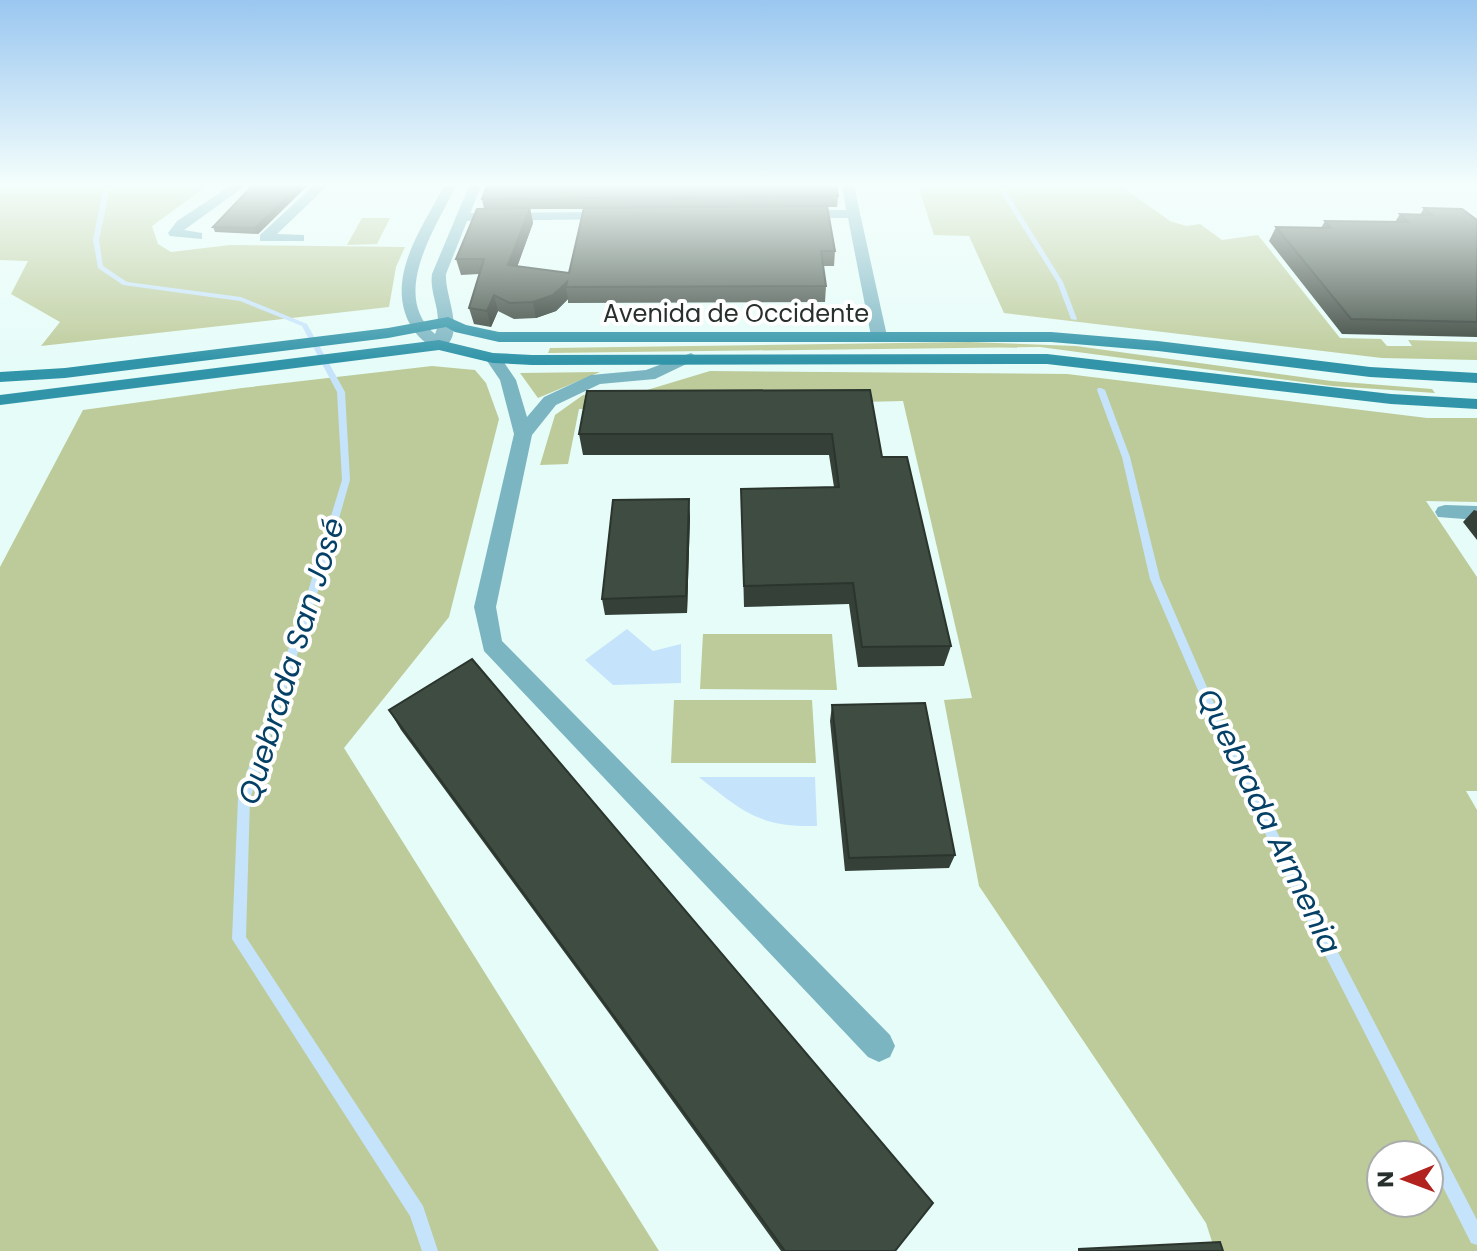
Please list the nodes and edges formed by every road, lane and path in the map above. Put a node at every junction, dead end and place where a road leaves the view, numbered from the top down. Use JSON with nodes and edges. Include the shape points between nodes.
{"nodes":[{"id":1,"x":423,"y":244,"type":"edge"},
{"id":2,"x":451,"y":244,"type":"edge"},
{"id":3,"x":862,"y":244,"type":"edge"},
{"id":4,"x":448,"y":322,"type":"junction"},
{"id":5,"x":420,"y":328,"type":"junction"},
{"id":6,"x":879,"y":336,"type":"junction"},
{"id":7,"x":439,"y":345,"type":"junction"},
{"id":8,"x":493,"y":358,"type":"junction"},
{"id":9,"x":691,"y":358,"type":"junction"},
{"id":10,"x":0,"y":377,"type":"edge"},
{"id":11,"x":1477,"y":378,"type":"edge"},
{"id":12,"x":0,"y":400,"type":"edge"},
{"id":13,"x":1477,"y":404,"type":"edge"},
{"id":14,"x":523,"y":434,"type":"junction"},
{"id":15,"x":1445,"y":512,"type":"dead end"},
{"id":16,"x":1477,"y":513,"type":"edge"},
{"id":17,"x":879,"y":1046,"type":"dead end"}],
"edges":[{"from":1,"to":5,"type":"street","via":[[408,290]]},
{"from":2,"to":4,"type":"street","via":[[438,279]]},
{"from":3,"to":6,"type":"street"},
{"from":4,"to":5,"type":"main road"},
{"from":4,"to":6,"type":"main road","name":"Avenida de Occidente","via":[[499,337]]},
{"from":4,"to":7,"type":"street"},
{"from":5,"to":7,"type":"street"},
{"from":5,"to":10,"type":"main road"},
{"from":6,"to":11,"type":"main road","name":"Avenida de Occidente","via":[[1105,340],[1365,374]]},
{"from":7,"to":8,"type":"main road","name":"Avenida de Occidente"},
{"from":7,"to":12,"type":"main road","name":"Avenida de Occidente"},
{"from":8,"to":9,"type":"main road","name":"Avenida de Occidente"},
{"from":8,"to":14,"type":"street","via":[[508,380]]},
{"from":9,"to":13,"type":"main road","name":"Avenida de Occidente","via":[[1047,359]]},
{"from":9,"to":14,"type":"street","via":[[649,375],[597,379],[550,401]]},
{"from":14,"to":17,"type":"street","via":[[485,607],[492,645]]},
{"from":15,"to":16,"type":"street"}]}
